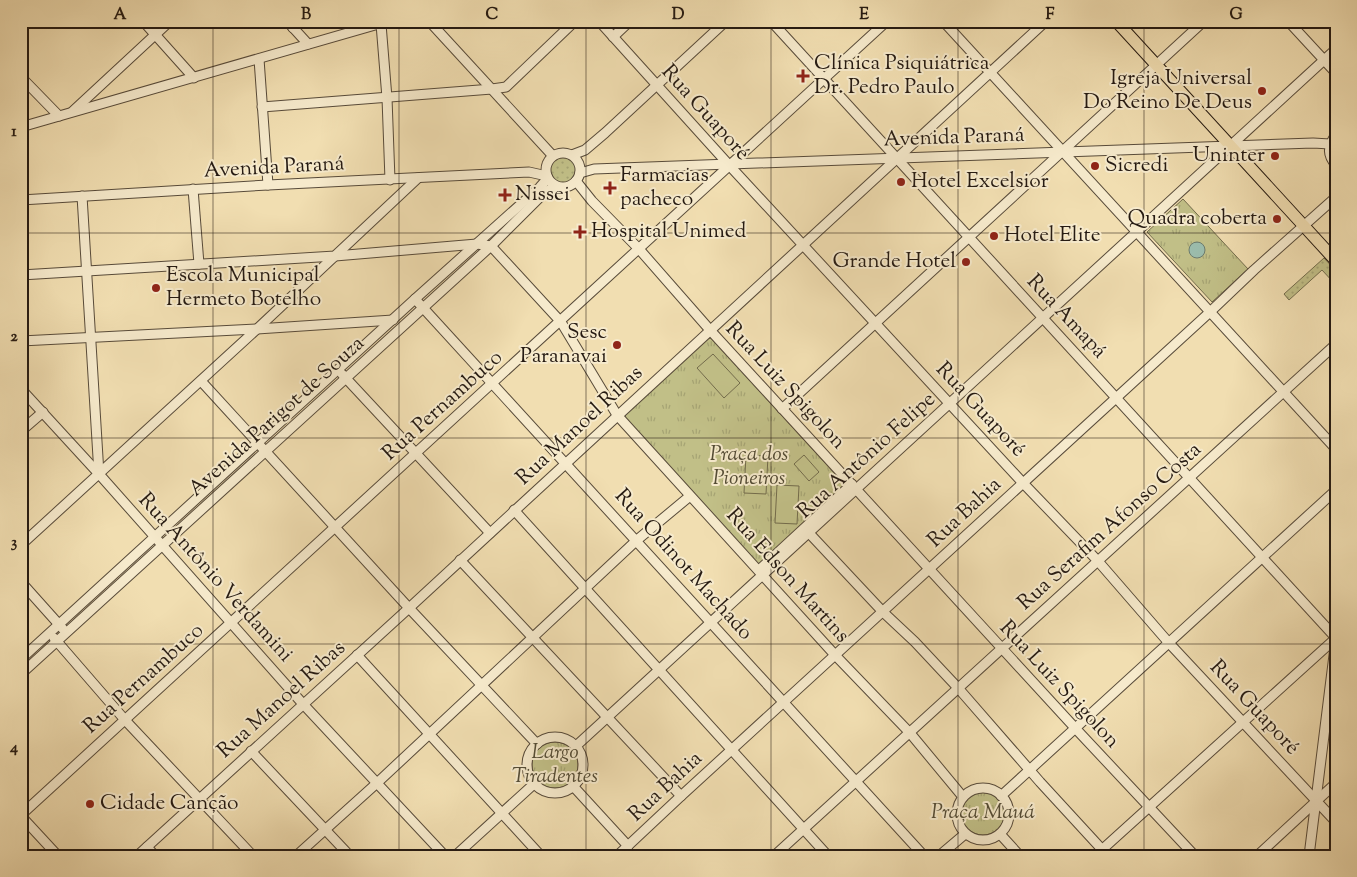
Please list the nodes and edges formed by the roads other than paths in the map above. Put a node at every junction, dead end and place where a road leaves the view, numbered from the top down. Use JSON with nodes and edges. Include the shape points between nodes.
{"nodes":[{"id":1,"x":143,"y":21,"type":"edge"},
{"id":2,"x":170,"y":21,"type":"edge"},
{"id":3,"x":301,"y":21,"type":"edge"},
{"id":4,"x":429,"y":21,"type":"edge"},
{"id":5,"x":575,"y":21,"type":"edge"},
{"id":6,"x":599,"y":21,"type":"edge"},
{"id":7,"x":630,"y":21,"type":"edge"},
{"id":8,"x":726,"y":21,"type":"edge"},
{"id":9,"x":771,"y":21,"type":"edge"},
{"id":10,"x":886,"y":21,"type":"edge"},
{"id":11,"x":943,"y":21,"type":"edge"},
{"id":12,"x":1046,"y":21,"type":"edge"},
{"id":13,"x":1116,"y":21,"type":"edge"},
{"id":14,"x":1204,"y":21,"type":"edge"},
{"id":15,"x":1288,"y":21,"type":"edge"},
{"id":16,"x":385,"y":22,"type":"edge"},
{"id":17,"x":290,"y":25,"type":"edge"},
{"id":18,"x":155,"y":35,"type":"junction"},
{"id":19,"x":613,"y":36,"type":"junction"},
{"id":20,"x":308,"y":44,"type":"junction"},
{"id":21,"x":1336,"y":49,"type":"edge"},
{"id":22,"x":259,"y":59,"type":"junction"},
{"id":23,"x":1324,"y":60,"type":"junction"},
{"id":24,"x":1156,"y":65,"type":"junction"},
{"id":25,"x":990,"y":72,"type":"junction"},
{"id":26,"x":1336,"y":73,"type":"edge"},
{"id":27,"x":21,"y":77,"type":"edge"},
{"id":28,"x":194,"y":78,"type":"junction"},
{"id":29,"x":824,"y":79,"type":"junction"},
{"id":30,"x":657,"y":85,"type":"junction"},
{"id":31,"x":492,"y":89,"type":"junction"},
{"id":32,"x":387,"y":98,"type":"junction"},
{"id":33,"x":262,"y":107,"type":"junction"},
{"id":34,"x":71,"y":113,"type":"junction"},
{"id":35,"x":59,"y":116,"type":"junction"},
{"id":36,"x":21,"y":127,"type":"edge"},
{"id":37,"x":1336,"y":135,"type":"edge"},
{"id":38,"x":1330,"y":144,"type":"junction"},
{"id":39,"x":1231,"y":146,"type":"junction"},
{"id":40,"x":1062,"y":151,"type":"junction"},
{"id":41,"x":572,"y":155,"type":"junction"},
{"id":42,"x":896,"y":158,"type":"junction"},
{"id":43,"x":550,"y":159,"type":"junction"},
{"id":44,"x":729,"y":165,"type":"junction"},
{"id":45,"x":1336,"y":165,"type":"edge"},
{"id":46,"x":529,"y":172,"type":"junction"},
{"id":47,"x":548,"y":177,"type":"junction"},
{"id":48,"x":578,"y":177,"type":"junction"},
{"id":49,"x":418,"y":178,"type":"junction"},
{"id":50,"x":390,"y":180,"type":"junction"},
{"id":51,"x":268,"y":185,"type":"junction"},
{"id":52,"x":556,"y":186,"type":"junction"},
{"id":53,"x":193,"y":189,"type":"junction"},
{"id":54,"x":82,"y":196,"type":"junction"},
{"id":55,"x":1336,"y":197,"type":"edge"},
{"id":56,"x":21,"y":200,"type":"edge"},
{"id":57,"x":1304,"y":226,"type":"junction"},
{"id":58,"x":1136,"y":232,"type":"junction"},
{"id":59,"x":969,"y":237,"type":"junction"},
{"id":60,"x":476,"y":244,"type":"junction"},
{"id":61,"x":803,"y":244,"type":"junction"},
{"id":62,"x":491,"y":246,"type":"junction"},
{"id":63,"x":639,"y":250,"type":"junction"},
{"id":64,"x":335,"y":256,"type":"junction"},
{"id":65,"x":1336,"y":261,"type":"edge"},
{"id":66,"x":198,"y":264,"type":"junction"},
{"id":67,"x":87,"y":272,"type":"junction"},
{"id":68,"x":21,"y":275,"type":"edge"},
{"id":69,"x":415,"y":299,"type":"junction"},
{"id":70,"x":422,"y":307,"type":"junction"},
{"id":71,"x":1210,"y":312,"type":"junction"},
{"id":72,"x":1043,"y":318,"type":"junction"},
{"id":73,"x":393,"y":319,"type":"junction"},
{"id":74,"x":561,"y":322,"type":"junction"},
{"id":75,"x":876,"y":324,"type":"junction"},
{"id":76,"x":400,"y":327,"type":"junction"},
{"id":77,"x":257,"y":329,"type":"junction"},
{"id":78,"x":710,"y":330,"type":"junction"},
{"id":79,"x":92,"y":338,"type":"junction"},
{"id":80,"x":21,"y":341,"type":"edge"},
{"id":81,"x":1336,"y":344,"type":"edge"},
{"id":82,"x":338,"y":370,"type":"junction"},
{"id":83,"x":345,"y":378,"type":"junction"},
{"id":84,"x":201,"y":381,"type":"junction"},
{"id":85,"x":493,"y":383,"type":"junction"},
{"id":86,"x":21,"y":389,"type":"edge"},
{"id":87,"x":1283,"y":391,"type":"junction"},
{"id":88,"x":1117,"y":398,"type":"junction"},
{"id":89,"x":950,"y":404,"type":"junction"},
{"id":90,"x":782,"y":409,"type":"junction"},
{"id":91,"x":43,"y":412,"type":"junction"},
{"id":92,"x":616,"y":415,"type":"junction"},
{"id":93,"x":21,"y":431,"type":"edge"},
{"id":94,"x":258,"y":443,"type":"junction"},
{"id":95,"x":1336,"y":449,"type":"edge"},
{"id":96,"x":265,"y":451,"type":"junction"},
{"id":97,"x":416,"y":454,"type":"junction"},
{"id":98,"x":566,"y":462,"type":"junction"},
{"id":99,"x":99,"y":474,"type":"junction"},
{"id":100,"x":1190,"y":477,"type":"junction"},
{"id":101,"x":1023,"y":483,"type":"junction"},
{"id":102,"x":854,"y":487,"type":"junction"},
{"id":103,"x":1336,"y":490,"type":"edge"},
{"id":104,"x":690,"y":496,"type":"junction"},
{"id":105,"x":514,"y":510,"type":"junction"},
{"id":106,"x":335,"y":528,"type":"junction"},
{"id":107,"x":490,"y":533,"type":"junction"},
{"id":108,"x":809,"y":533,"type":"junction"},
{"id":109,"x":154,"y":538,"type":"junction"},
{"id":110,"x":637,"y":540,"type":"junction"},
{"id":111,"x":21,"y":545,"type":"edge"},
{"id":112,"x":162,"y":546,"type":"junction"},
{"id":113,"x":1263,"y":557,"type":"junction"},
{"id":114,"x":460,"y":560,"type":"junction"},
{"id":115,"x":1097,"y":560,"type":"junction"},
{"id":116,"x":930,"y":570,"type":"junction"},
{"id":117,"x":761,"y":572,"type":"junction"},
{"id":118,"x":21,"y":582,"type":"edge"},
{"id":119,"x":585,"y":588,"type":"junction"},
{"id":120,"x":409,"y":608,"type":"junction"},
{"id":121,"x":883,"y":612,"type":"junction"},
{"id":122,"x":232,"y":622,"type":"junction"},
{"id":123,"x":711,"y":622,"type":"junction"},
{"id":124,"x":59,"y":625,"type":"junction"},
{"id":125,"x":67,"y":633,"type":"junction"},
{"id":126,"x":50,"y":634,"type":"junction"},
{"id":127,"x":532,"y":637,"type":"junction"},
{"id":128,"x":1336,"y":638,"type":"edge"},
{"id":129,"x":57,"y":642,"type":"junction"},
{"id":130,"x":1170,"y":643,"type":"junction"},
{"id":131,"x":1003,"y":649,"type":"junction"},
{"id":132,"x":357,"y":655,"type":"junction"},
{"id":133,"x":836,"y":655,"type":"junction"},
{"id":134,"x":21,"y":660,"type":"edge"},
{"id":135,"x":659,"y":670,"type":"junction"},
{"id":136,"x":21,"y":674,"type":"edge"},
{"id":137,"x":481,"y":685,"type":"junction"},
{"id":138,"x":959,"y":689,"type":"junction"},
{"id":139,"x":783,"y":702,"type":"junction"},
{"id":140,"x":303,"y":704,"type":"junction"},
{"id":141,"x":607,"y":718,"type":"junction"},
{"id":142,"x":125,"y":720,"type":"junction"},
{"id":143,"x":1242,"y":723,"type":"junction"},
{"id":144,"x":1076,"y":729,"type":"junction"},
{"id":145,"x":910,"y":733,"type":"junction"},
{"id":146,"x":428,"y":735,"type":"junction"},
{"id":147,"x":536,"y":744,"type":"junction"},
{"id":148,"x":576,"y":746,"type":"junction"},
{"id":149,"x":732,"y":750,"type":"junction"},
{"id":150,"x":251,"y":751,"type":"junction"},
{"id":151,"x":1029,"y":770,"type":"junction"},
{"id":152,"x":857,"y":781,"type":"junction"},
{"id":153,"x":1336,"y":783,"type":"edge"},
{"id":154,"x":377,"y":784,"type":"junction"},
{"id":155,"x":535,"y":784,"type":"junction"},
{"id":156,"x":573,"y":786,"type":"junction"},
{"id":157,"x":681,"y":796,"type":"junction"},
{"id":158,"x":1002,"y":796,"type":"junction"},
{"id":159,"x":963,"y":797,"type":"junction"},
{"id":160,"x":198,"y":799,"type":"junction"},
{"id":161,"x":1316,"y":801,"type":"junction"},
{"id":162,"x":1148,"y":808,"type":"junction"},
{"id":163,"x":502,"y":813,"type":"junction"},
{"id":164,"x":21,"y":815,"type":"edge"},
{"id":165,"x":1336,"y":822,"type":"edge"},
{"id":166,"x":326,"y":829,"type":"junction"},
{"id":167,"x":804,"y":829,"type":"junction"},
{"id":168,"x":965,"y":834,"type":"junction"},
{"id":169,"x":1000,"y":834,"type":"junction"},
{"id":170,"x":147,"y":846,"type":"junction"},
{"id":171,"x":628,"y":846,"type":"junction"},
{"id":172,"x":1102,"y":854,"type":"edge"},
{"id":173,"x":58,"y":856,"type":"edge"},
{"id":174,"x":137,"y":856,"type":"edge"},
{"id":175,"x":155,"y":856,"type":"edge"},
{"id":176,"x":253,"y":856,"type":"edge"},
{"id":177,"x":296,"y":856,"type":"edge"},
{"id":178,"x":350,"y":856,"type":"edge"},
{"id":179,"x":445,"y":856,"type":"edge"},
{"id":180,"x":455,"y":856,"type":"edge"},
{"id":181,"x":541,"y":856,"type":"edge"},
{"id":182,"x":617,"y":856,"type":"edge"},
{"id":183,"x":774,"y":856,"type":"edge"},
{"id":184,"x":828,"y":856,"type":"edge"},
{"id":185,"x":924,"y":856,"type":"edge"},
{"id":186,"x":938,"y":856,"type":"edge"},
{"id":187,"x":1020,"y":856,"type":"edge"},
{"id":188,"x":1195,"y":856,"type":"edge"},
{"id":189,"x":1257,"y":856,"type":"edge"},
{"id":190,"x":1309,"y":856,"type":"edge"}],
"edges":[{"from":1,"to":18,"type":"street"},
{"from":2,"to":18,"type":"street"},
{"from":3,"to":17,"type":"street"},
{"from":4,"to":31,"type":"street"},
{"from":5,"to":31,"type":"street","via":[[506,87]]},
{"from":6,"to":19,"type":"street","name":"Rua Guaporé"},
{"from":7,"to":19,"type":"street"},
{"from":8,"to":30,"type":"street"},
{"from":9,"to":29,"type":"street","name":"Rua Amapá"},
{"from":10,"to":29,"type":"street","name":"Rua Pernambuco"},
{"from":11,"to":25,"type":"street"},
{"from":12,"to":25,"type":"street","name":"Rua Manoel Ribas"},
{"from":13,"to":24,"type":"main road"},
{"from":14,"to":24,"type":"street"},
{"from":15,"to":23,"type":"street"},
{"from":16,"to":20,"type":"street"},
{"from":16,"to":32,"type":"street"},
{"from":17,"to":20,"type":"street"},
{"from":18,"to":28,"type":"street"},
{"from":18,"to":34,"type":"street"},
{"from":19,"to":30,"type":"street","name":"Rua Guaporé"},
{"from":20,"to":22,"type":"street"},
{"from":21,"to":23,"type":"street","name":"Rua Antônio Felipe"},
{"from":22,"to":28,"type":"street"},
{"from":22,"to":33,"type":"street"},
{"from":23,"to":26,"type":"street"},
{"from":23,"to":39,"type":"street","name":"Rua Antônio Felipe"},
{"from":24,"to":39,"type":"main road"},
{"from":24,"to":40,"type":"street"},
{"from":25,"to":40,"type":"street"},
{"from":25,"to":42,"type":"street","name":"Rua Manoel Ribas"},
{"from":27,"to":35,"type":"street"},
{"from":28,"to":34,"type":"street"},
{"from":29,"to":42,"type":"street","name":"Rua Amapá"},
{"from":29,"to":44,"type":"street","name":"Rua Pernambuco"},
{"from":30,"to":41,"type":"street","via":[[585,150]]},
{"from":30,"to":44,"type":"street","name":"Rua Guaporé"},
{"from":31,"to":32,"type":"street"},
{"from":31,"to":43,"type":"street"},
{"from":32,"to":33,"type":"street"},
{"from":32,"to":50,"type":"street"},
{"from":33,"to":51,"type":"street"},
{"from":34,"to":35,"type":"street"},
{"from":35,"to":36,"type":"street"},
{"from":37,"to":38,"type":"street"},
{"from":38,"to":39,"type":"street","name":"Avenida Paraná"},
{"from":38,"to":45,"type":"street","via":[[1330,157]]},
{"from":39,"to":40,"type":"street","name":"Avenida Paraná"},
{"from":39,"to":57,"type":"main road"},
{"from":39,"to":58,"type":"street","name":"Rua Antônio Felipe"},
{"from":40,"to":42,"type":"street","name":"Avenida Paraná"},
{"from":40,"to":58,"type":"street"},
{"from":40,"to":59,"type":"street"},
{"from":41,"to":43,"type":"street","via":[[563,153]]},
{"from":41,"to":48,"type":"street","via":[[578,161]]},
{"from":42,"to":44,"type":"street","name":"Avenida Paraná"},
{"from":42,"to":59,"type":"street","name":"Rua Amapá"},
{"from":42,"to":61,"type":"street","name":"Rua Manoel Ribas"},
{"from":43,"to":46,"type":"street","name":"Avenida Paraná"},
{"from":43,"to":47,"type":"street","via":[[546,170]]},
{"from":44,"to":48,"type":"street","name":"Avenida Paraná","via":[[594,169]]},
{"from":44,"to":61,"type":"street","name":"Rua Guaporé"},
{"from":44,"to":63,"type":"street","name":"Rua Pernambuco"},
{"from":46,"to":47,"type":"street","name":"Avenida Paraná"},
{"from":46,"to":49,"type":"street","name":"Avenida Paraná"},
{"from":47,"to":52,"type":"street"},
{"from":47,"to":60,"type":"street","name":"Avenida Parigot de Souza"},
{"from":48,"to":52,"type":"street","via":[[565,187]]},
{"from":48,"to":63,"type":"street","name":"Rua Luiz Spigolon","via":[[592,201]]},
{"from":49,"to":50,"type":"street","name":"Avenida Paraná"},
{"from":49,"to":64,"type":"street"},
{"from":50,"to":51,"type":"street","name":"Avenida Paraná"},
{"from":51,"to":53,"type":"street","name":"Avenida Paraná"},
{"from":52,"to":62,"type":"street","name":"Avenida Parigot de Souza","via":[[545,192]]},
{"from":53,"to":54,"type":"street","name":"Avenida Paraná"},
{"from":53,"to":66,"type":"street"},
{"from":54,"to":56,"type":"street","name":"Avenida Paraná"},
{"from":54,"to":67,"type":"street"},
{"from":55,"to":57,"type":"street","name":"Rua Bahia"},
{"from":57,"to":65,"type":"main road"},
{"from":57,"to":71,"type":"street","name":"Rua Bahia"},
{"from":58,"to":71,"type":"street"},
{"from":58,"to":72,"type":"street","name":"Rua Antônio Felipe"},
{"from":59,"to":72,"type":"street","name":"Rua Amapá"},
{"from":59,"to":75,"type":"street"},
{"from":60,"to":62,"type":"street"},
{"from":60,"to":64,"type":"street"},
{"from":60,"to":69,"type":"street","name":"Avenida Parigot de Souza"},
{"from":61,"to":75,"type":"street","name":"Rua Guaporé"},
{"from":61,"to":78,"type":"street","name":"Rua Manoel Ribas"},
{"from":62,"to":70,"type":"street","name":"Avenida Parigot de Souza"},
{"from":62,"to":74,"type":"street","name":"Rua Edson Martins"},
{"from":63,"to":74,"type":"street","name":"Rua Pernambuco"},
{"from":63,"to":78,"type":"street","name":"Rua Luiz Spigolon"},
{"from":64,"to":66,"type":"street"},
{"from":64,"to":77,"type":"street"},
{"from":66,"to":67,"type":"street"},
{"from":67,"to":68,"type":"street"},
{"from":67,"to":79,"type":"street"},
{"from":69,"to":70,"type":"street","name":"Rua Odinot Machado"},
{"from":69,"to":73,"type":"street","name":"Avenida Parigot de Souza"},
{"from":70,"to":76,"type":"street","name":"Avenida Parigot de Souza"},
{"from":70,"to":85,"type":"street","name":"Rua Odinot Machado"},
{"from":71,"to":87,"type":"street"},
{"from":71,"to":88,"type":"street","name":"Rua Bahia"},
{"from":72,"to":88,"type":"street","name":"Rua Amapá"},
{"from":72,"to":89,"type":"street","name":"Rua Antônio Felipe"},
{"from":73,"to":76,"type":"street"},
{"from":73,"to":77,"type":"street"},
{"from":73,"to":82,"type":"street","name":"Avenida Parigot de Souza"},
{"from":74,"to":85,"type":"street","name":"Rua Pernambuco"},
{"from":74,"to":92,"type":"street","name":"Rua Edson Martins"},
{"from":75,"to":89,"type":"street","name":"Rua Guaporé"},
{"from":75,"to":90,"type":"street"},
{"from":76,"to":83,"type":"street","name":"Avenida Parigot de Souza"},
{"from":77,"to":79,"type":"street"},
{"from":77,"to":84,"type":"street"},
{"from":78,"to":90,"type":"street","name":"Rua Luiz Spigolon"},
{"from":78,"to":92,"type":"street","name":"Rua Manoel Ribas"},
{"from":79,"to":80,"type":"street"},
{"from":79,"to":99,"type":"street"},
{"from":81,"to":87,"type":"street","name":"Rua Serafim Afonso Costa"},
{"from":82,"to":83,"type":"street"},
{"from":82,"to":94,"type":"street","name":"Avenida Parigot de Souza"},
{"from":83,"to":96,"type":"street","name":"Avenida Parigot de Souza"},
{"from":83,"to":97,"type":"street"},
{"from":84,"to":94,"type":"street"},
{"from":84,"to":99,"type":"street"},
{"from":85,"to":97,"type":"street","name":"Rua Pernambuco"},
{"from":85,"to":98,"type":"street","name":"Rua Odinot Machado"},
{"from":86,"to":91,"type":"street","name":"Rua Antônio Verdamini"},
{"from":87,"to":95,"type":"street"},
{"from":87,"to":100,"type":"street","name":"Rua Serafim Afonso Costa"},
{"from":88,"to":100,"type":"street","name":"Rua Amapá"},
{"from":88,"to":101,"type":"street","name":"Rua Bahia"},
{"from":89,"to":101,"type":"street","name":"Rua Guaporé"},
{"from":89,"to":102,"type":"street","name":"Rua Antônio Felipe"},
{"from":90,"to":102,"type":"street","name":"Rua Luiz Spigolon"},
{"from":91,"to":93,"type":"street"},
{"from":91,"to":99,"type":"street","name":"Rua Antônio Verdamini"},
{"from":92,"to":98,"type":"street","name":"Rua Manoel Ribas"},
{"from":92,"to":104,"type":"street","name":"Rua Edson Martins"},
{"from":94,"to":96,"type":"street"},
{"from":94,"to":109,"type":"street","name":"Avenida Parigot de Souza"},
{"from":96,"to":106,"type":"street"},
{"from":96,"to":112,"type":"street","name":"Avenida Parigot de Souza"},
{"from":97,"to":106,"type":"street","name":"Rua Pernambuco"},
{"from":97,"to":107,"type":"street"},
{"from":98,"to":105,"type":"street","name":"Rua Manoel Ribas"},
{"from":98,"to":110,"type":"street","name":"Rua Odinot Machado"},
{"from":99,"to":109,"type":"street","name":"Rua Antônio Verdamini"},
{"from":99,"to":111,"type":"street"},
{"from":100,"to":113,"type":"street","name":"Rua Amapá"},
{"from":100,"to":115,"type":"street","name":"Rua Serafim Afonso Costa"},
{"from":101,"to":115,"type":"street","name":"Rua Guaporé"},
{"from":101,"to":116,"type":"street","name":"Rua Bahia"},
{"from":102,"to":108,"type":"street","name":"Rua Antônio Felipe"},
{"from":102,"to":116,"type":"street","name":"Rua Luiz Spigolon"},
{"from":102,"to":117,"type":"street","name":"Rua Antônio Felipe"},
{"from":103,"to":113,"type":"street"},
{"from":104,"to":110,"type":"street"},
{"from":104,"to":117,"type":"street","name":"Rua Edson Martins"},
{"from":105,"to":107,"type":"street","name":"Rua Manoel Ribas"},
{"from":105,"to":119,"type":"street"},
{"from":106,"to":120,"type":"street"},
{"from":106,"to":122,"type":"street","name":"Rua Pernambuco"},
{"from":107,"to":114,"type":"street","name":"Rua Manoel Ribas"},
{"from":108,"to":117,"type":"street","name":"Rua Antônio Felipe"},
{"from":108,"to":121,"type":"street"},
{"from":109,"to":112,"type":"street","name":"Rua Antônio Verdamini"},
{"from":109,"to":124,"type":"street","name":"Avenida Parigot de Souza"},
{"from":110,"to":119,"type":"street"},
{"from":110,"to":123,"type":"street","name":"Rua Odinot Machado"},
{"from":112,"to":122,"type":"street","name":"Rua Antônio Verdamini"},
{"from":112,"to":125,"type":"street","name":"Avenida Parigot de Souza"},
{"from":113,"to":128,"type":"street","name":"Rua Amapá"},
{"from":113,"to":130,"type":"street"},
{"from":114,"to":120,"type":"street","name":"Rua Manoel Ribas"},
{"from":114,"to":127,"type":"street"},
{"from":115,"to":130,"type":"street","name":"Rua Guaporé"},
{"from":115,"to":131,"type":"street","name":"Rua Serafim Afonso Costa"},
{"from":116,"to":121,"type":"street","name":"Rua Bahia"},
{"from":116,"to":131,"type":"street","name":"Rua Luiz Spigolon"},
{"from":117,"to":123,"type":"street","name":"Rua Antônio Felipe"},
{"from":117,"to":133,"type":"street","name":"Rua Edson Martins"},
{"from":118,"to":124,"type":"street"},
{"from":119,"to":127,"type":"street"},
{"from":119,"to":135,"type":"street"},
{"from":120,"to":132,"type":"street","name":"Rua Manoel Ribas"},
{"from":120,"to":137,"type":"street"},
{"from":121,"to":133,"type":"street","name":"Rua Bahia"},
{"from":121,"to":138,"type":"street"},
{"from":122,"to":140,"type":"street","name":"Rua Antônio Verdamini"},
{"from":122,"to":142,"type":"street","name":"Rua Pernambuco"},
{"from":123,"to":135,"type":"street","name":"Rua Antônio Felipe"},
{"from":123,"to":139,"type":"street","name":"Rua Odinot Machado"},
{"from":124,"to":125,"type":"street"},
{"from":124,"to":126,"type":"street","name":"Avenida Parigot de Souza"},
{"from":125,"to":129,"type":"street","name":"Avenida Parigot de Souza"},
{"from":126,"to":129,"type":"street"},
{"from":126,"to":134,"type":"street","name":"Avenida Parigot de Souza"},
{"from":127,"to":137,"type":"street"},
{"from":127,"to":141,"type":"street"},
{"from":128,"to":143,"type":"street"},
{"from":128,"to":161,"type":"street"},
{"from":129,"to":136,"type":"street","name":"Avenida Parigot de Souza"},
{"from":129,"to":142,"type":"street"},
{"from":130,"to":143,"type":"street","name":"Rua Guaporé"},
{"from":130,"to":144,"type":"street"},
{"from":131,"to":138,"type":"street","name":"Rua Serafim Afonso Costa"},
{"from":131,"to":144,"type":"street","name":"Rua Luiz Spigolon"},
{"from":132,"to":140,"type":"street","name":"Rua Manoel Ribas"},
{"from":132,"to":146,"type":"street"},
{"from":133,"to":139,"type":"street","name":"Rua Bahia"},
{"from":133,"to":145,"type":"street","name":"Rua Edson Martins"},
{"from":135,"to":141,"type":"street","name":"Rua Antônio Felipe"},
{"from":135,"to":149,"type":"street"},
{"from":137,"to":146,"type":"street"},
{"from":137,"to":147,"type":"street"},
{"from":138,"to":145,"type":"street","name":"Rua Serafim Afonso Costa"},
{"from":138,"to":151,"type":"street"},
{"from":139,"to":149,"type":"street","name":"Rua Bahia"},
{"from":139,"to":152,"type":"street","name":"Rua Odinot Machado"},
{"from":140,"to":150,"type":"street","name":"Rua Manoel Ribas"},
{"from":140,"to":154,"type":"street","name":"Rua Antônio Verdamini"},
{"from":141,"to":148,"type":"street","name":"Rua Antônio Felipe"},
{"from":141,"to":157,"type":"street"},
{"from":142,"to":160,"type":"street"},
{"from":142,"to":164,"type":"street","name":"Rua Pernambuco"},
{"from":143,"to":161,"type":"street","name":"Rua Guaporé"},
{"from":143,"to":162,"type":"street"},
{"from":144,"to":151,"type":"street"},
{"from":144,"to":162,"type":"street","name":"Rua Luiz Spigolon"},
{"from":145,"to":152,"type":"street","name":"Rua Serafim Afonso Costa"},
{"from":145,"to":159,"type":"street","name":"Rua Edson Martins"},
{"from":146,"to":154,"type":"street"},
{"from":146,"to":163,"type":"street"},
{"from":147,"to":148,"type":"street","via":[[544,739],[561,737]]},
{"from":147,"to":155,"type":"street","via":[[528,759],[530,776]]},
{"from":148,"to":156,"type":"street","via":[[581,753],[583,771]]},
{"from":149,"to":157,"type":"street","name":"Rua Bahia"},
{"from":149,"to":167,"type":"street"},
{"from":150,"to":160,"type":"street","name":"Rua Manoel Ribas"},
{"from":150,"to":166,"type":"street"},
{"from":151,"to":158,"type":"street"},
{"from":151,"to":172,"type":"street"},
{"from":152,"to":167,"type":"street","name":"Rua Serafim Afonso Costa"},
{"from":152,"to":185,"type":"street","name":"Rua Odinot Machado"},
{"from":153,"to":161,"type":"street"},
{"from":154,"to":166,"type":"street"},
{"from":154,"to":179,"type":"street","name":"Rua Antônio Verdamini"},
{"from":155,"to":156,"type":"street","via":[[549,792]]},
{"from":155,"to":163,"type":"street"},
{"from":156,"to":171,"type":"street"},
{"from":157,"to":171,"type":"street","name":"Rua Bahia"},
{"from":158,"to":159,"type":"street","via":[[986,788]]},
{"from":158,"to":169,"type":"street","via":[[1009,815]]},
{"from":159,"to":168,"type":"street","via":[[956,816]]},
{"from":160,"to":170,"type":"street","name":"Rua Manoel Ribas"},
{"from":160,"to":176,"type":"street"},
{"from":161,"to":165,"type":"street","name":"Rua Guaporé"},
{"from":161,"to":189,"type":"street"},
{"from":161,"to":190,"type":"street"},
{"from":162,"to":172,"type":"street"},
{"from":162,"to":188,"type":"street","name":"Rua Luiz Spigolon"},
{"from":163,"to":180,"type":"street"},
{"from":163,"to":181,"type":"street"},
{"from":164,"to":173,"type":"street"},
{"from":166,"to":177,"type":"street"},
{"from":166,"to":178,"type":"street"},
{"from":167,"to":183,"type":"street","name":"Rua Serafim Afonso Costa"},
{"from":167,"to":184,"type":"street"},
{"from":168,"to":169,"type":"street","via":[[986,840]]},
{"from":168,"to":186,"type":"street"},
{"from":169,"to":187,"type":"street"},
{"from":170,"to":174,"type":"street","name":"Rua Manoel Ribas"},
{"from":170,"to":175,"type":"street"},
{"from":171,"to":182,"type":"street","name":"Rua Bahia"}]}
